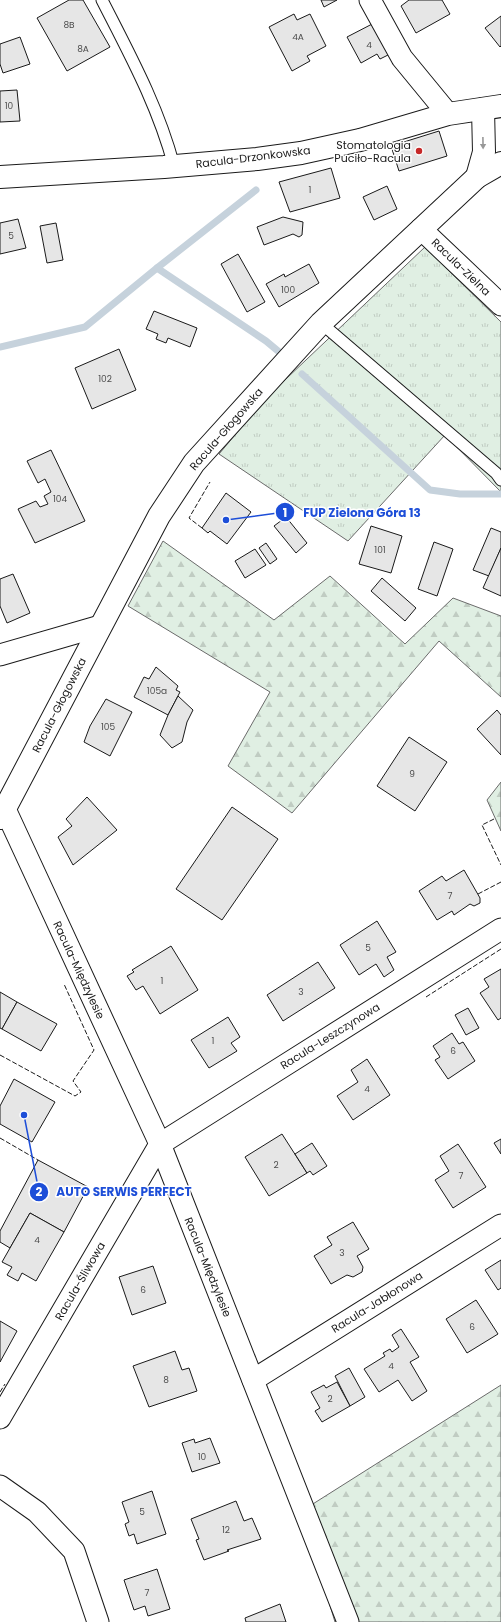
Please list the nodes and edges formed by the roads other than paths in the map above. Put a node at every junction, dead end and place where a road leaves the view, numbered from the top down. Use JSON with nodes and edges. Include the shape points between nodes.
{"nodes":[{"id":1,"x":102,"y":0,"type":"edge"},
{"id":2,"x":370,"y":0,"type":"edge"},
{"id":3,"x":492,"y":107,"type":"edge"},
{"id":4,"x":448,"y":114,"type":"junction"},
{"id":5,"x":501,"y":163,"type":"edge"},
{"id":6,"x":174,"y":166,"type":"junction"},
{"id":7,"x":0,"y":177,"type":"edge"},
{"id":8,"x":477,"y":177,"type":"junction"},
{"id":9,"x":422,"y":228,"type":"junction"},
{"id":10,"x":501,"y":305,"type":"edge"},
{"id":11,"x":321,"y":323,"type":"junction"},
{"id":12,"x":501,"y":480,"type":"edge"},
{"id":13,"x":100,"y":626,"type":"junction"},
{"id":14,"x":0,"y":655,"type":"edge"},
{"id":15,"x":3,"y":813,"type":"edge"},
{"id":16,"x":501,"y":929,"type":"edge"},
{"id":17,"x":160,"y":1144,"type":"junction"},
{"id":18,"x":501,"y":1225,"type":"edge"},
{"id":19,"x":253,"y":1380,"type":"junction"},
{"id":20,"x":0,"y":1418,"type":"edge"},
{"id":21,"x":0,"y":1486,"type":"edge"},
{"id":22,"x":98,"y":1622,"type":"edge"},
{"id":23,"x":348,"y":1622,"type":"edge"}],
"edges":[{"from":1,"to":6,"type":"lane","via":[[149,93]]},
{"from":2,"to":4,"type":"street","via":[[402,58]]},
{"from":3,"to":4,"type":"street","name":"Racula-Drzonkowska"},
{"from":3,"to":8,"type":"street","one_way":true},
{"from":4,"to":6,"type":"street","name":"Racula-Drzonkowska","via":[[360,140],[301,153]]},
{"from":5,"to":8,"type":"street","name":"Racula-Głogowska"},
{"from":6,"to":7,"type":"street","name":"Racula-Drzonkowska"},
{"from":8,"to":9,"type":"street","name":"Racula-Głogowska"},
{"from":9,"to":10,"type":"street","name":"Racula-Zielna"},
{"from":9,"to":11,"type":"street","name":"Racula-Głogowska"},
{"from":11,"to":12,"type":"lane"},
{"from":11,"to":13,"type":"street","name":"Racula-Głogowska","via":[[194,463],[159,516]]},
{"from":13,"to":14,"type":"street"},
{"from":13,"to":15,"type":"street","name":"Racula-Głogowska"},
{"from":15,"to":17,"type":"street","name":"Racula-Międzylesie"},
{"from":16,"to":17,"type":"street","name":"Racula-Leszczynowa"},
{"from":17,"to":19,"type":"street","name":"Racula-Międzylesie"},
{"from":17,"to":20,"type":"street","name":"Racula-Śliwowa"},
{"from":18,"to":19,"type":"street","name":"Racula-Jabłonowa"},
{"from":19,"to":23,"type":"street","name":"Racula-Międzylesie"},
{"from":21,"to":22,"type":"street","via":[[37,1512],[74,1551]]}]}
